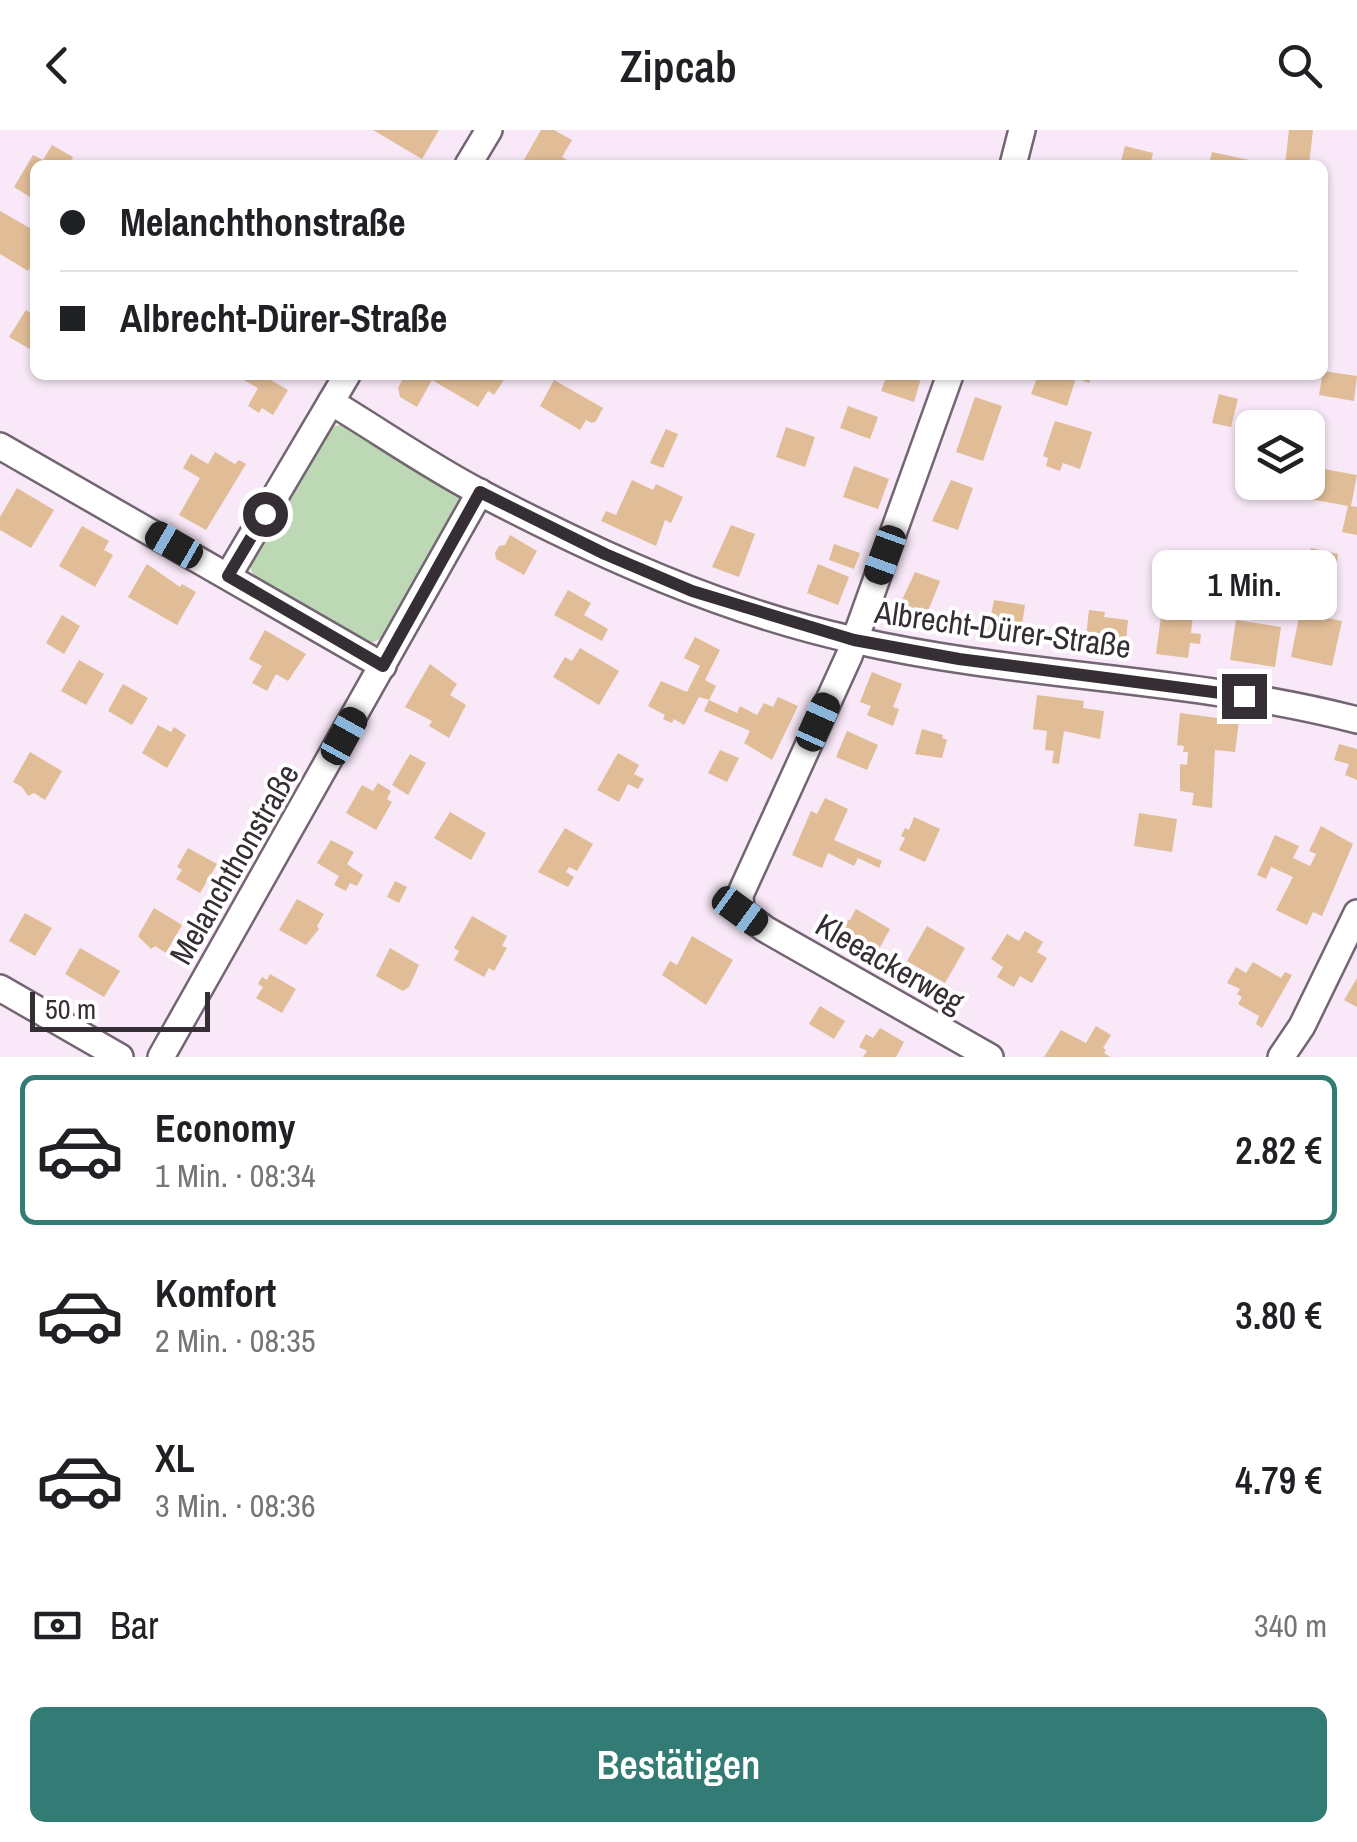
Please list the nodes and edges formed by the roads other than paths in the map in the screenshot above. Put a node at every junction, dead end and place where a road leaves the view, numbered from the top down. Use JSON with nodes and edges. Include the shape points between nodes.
{"nodes":[{"id":1,"x":489,"y":130,"type":"edge"},
{"id":2,"x":1022,"y":130,"type":"edge"},
{"id":3,"x":471,"y":160,"type":"edge"},
{"id":4,"x":1014,"y":160,"type":"edge"},
{"id":5,"x":343,"y":380,"type":"edge"},
{"id":6,"x":948,"y":380,"type":"edge"},
{"id":7,"x":331,"y":402,"type":"junction"},
{"id":8,"x":0,"y":446,"type":"edge"},
{"id":9,"x":480,"y":492,"type":"junction"},
{"id":10,"x":228,"y":576,"type":"junction"},
{"id":11,"x":854,"y":640,"type":"junction"},
{"id":12,"x":383,"y":666,"type":"junction"},
{"id":13,"x":1357,"y":720,"type":"edge"},
{"id":14,"x":1357,"y":912,"type":"edge"},
{"id":15,"x":0,"y":988,"type":"edge"},
{"id":16,"x":120,"y":1057,"type":"edge"},
{"id":17,"x":161,"y":1057,"type":"edge"},
{"id":18,"x":990,"y":1057,"type":"edge"},
{"id":19,"x":1282,"y":1057,"type":"edge"}],
"edges":[{"from":1,"to":3,"type":"street"},
{"from":2,"to":4,"type":"street"},
{"from":5,"to":7,"type":"street"},
{"from":6,"to":11,"type":"street","name":"Kleeackerweg"},
{"from":7,"to":9,"type":"street","name":"Albrecht-Dürer-Straße"},
{"from":7,"to":10,"type":"street"},
{"from":8,"to":10,"type":"street"},
{"from":9,"to":11,"type":"street","name":"Albrecht-Dürer-Straße","via":[[692,591]]},
{"from":9,"to":12,"type":"street","name":"Melanchthonstraße"},
{"from":10,"to":12,"type":"street"},
{"from":11,"to":13,"type":"street","name":"Albrecht-Dürer-Straße","via":[[1208,689]]},
{"from":11,"to":18,"type":"street","name":"Kleeackerweg","via":[[740,896],[740,911]]},
{"from":12,"to":17,"type":"street","name":"Melanchthonstraße"},
{"from":14,"to":19,"type":"street"},
{"from":15,"to":16,"type":"street"}]}
